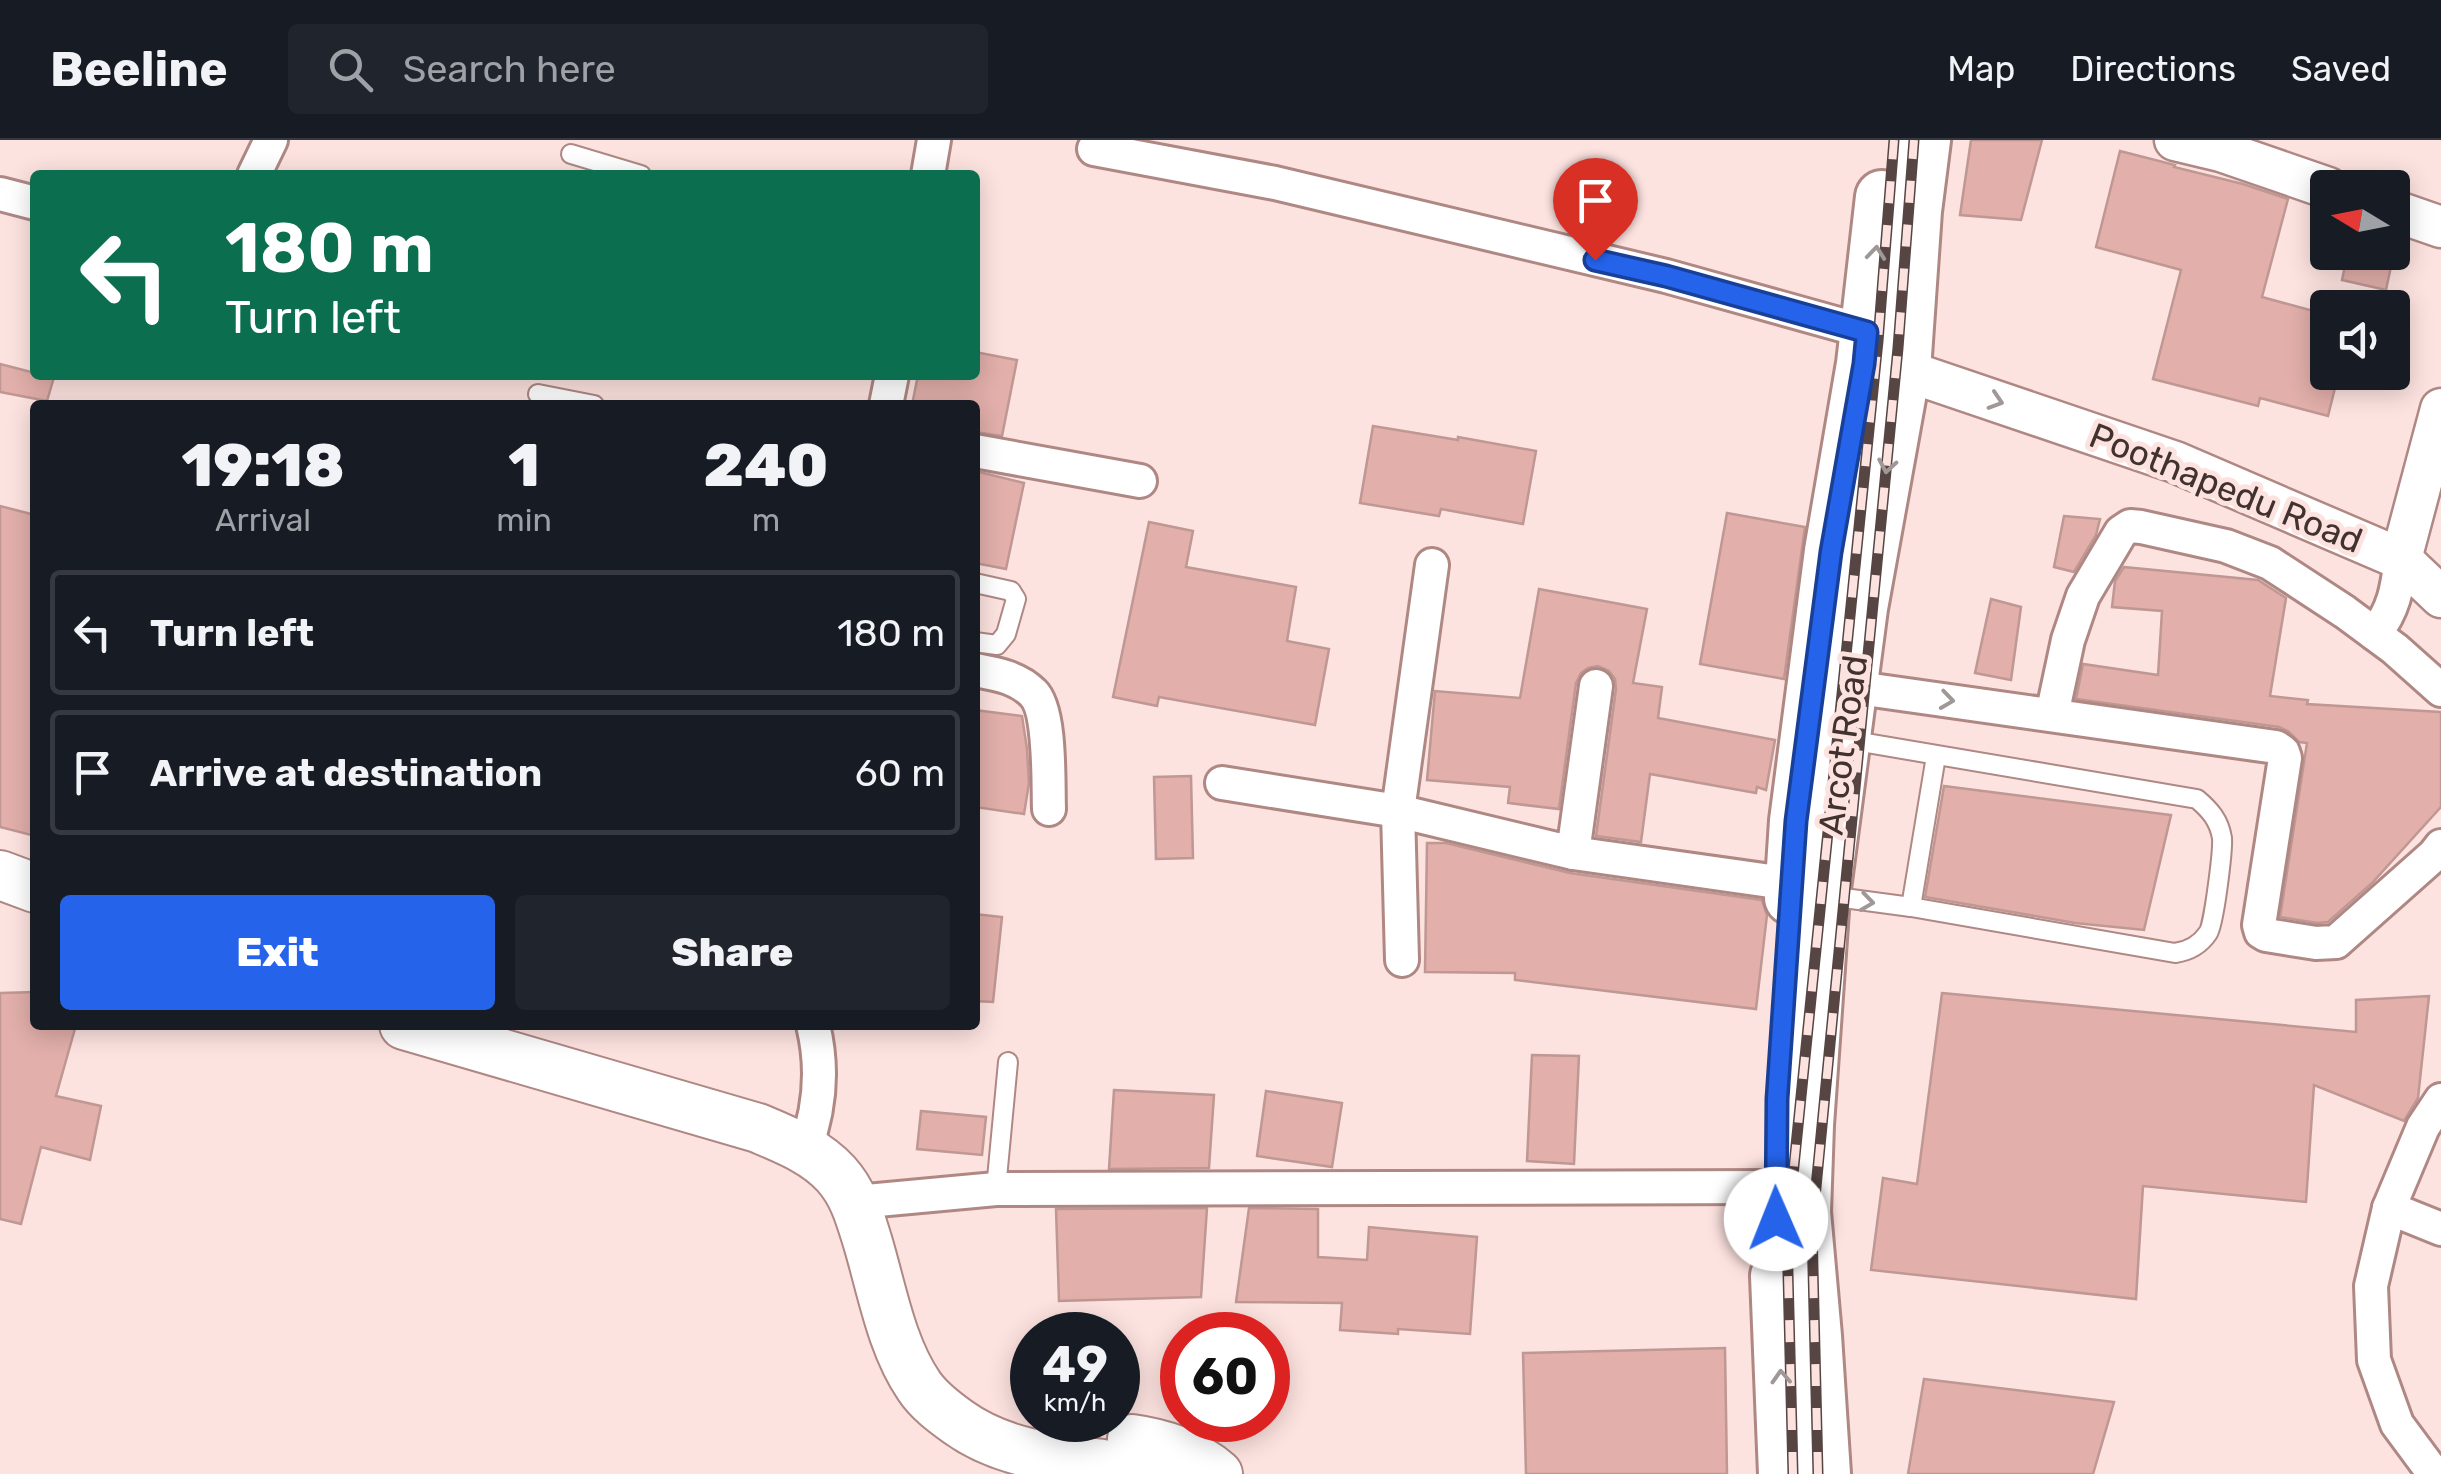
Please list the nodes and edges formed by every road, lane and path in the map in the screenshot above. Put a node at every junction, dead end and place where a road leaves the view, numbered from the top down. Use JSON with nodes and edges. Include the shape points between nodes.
{"nodes":[{"id":1,"x":271,"y":140,"type":"edge"},
{"id":2,"x":934,"y":140,"type":"edge"},
{"id":3,"x":1888,"y":140,"type":"edge"},
{"id":4,"x":1924,"y":140,"type":"edge"},
{"id":5,"x":2175,"y":140,"type":"edge"},
{"id":6,"x":2222,"y":146,"type":"edge"},
{"id":7,"x":1094,"y":148,"type":"dead end"},
{"id":8,"x":571,"y":154,"type":"dead end"},
{"id":9,"x":256,"y":170,"type":"edge"},
{"id":10,"x":624,"y":170,"type":"edge"},
{"id":11,"x":929,"y":170,"type":"edge"},
{"id":12,"x":2310,"y":181,"type":"edge"},
{"id":13,"x":0,"y":194,"type":"edge"},
{"id":14,"x":30,"y":201,"type":"edge"},
{"id":15,"x":2410,"y":216,"type":"edge"},
{"id":16,"x":2441,"y":227,"type":"edge"},
{"id":17,"x":1867,"y":332,"type":"junction"},
{"id":18,"x":1904,"y":370,"type":"junction"},
{"id":19,"x":538,"y":394,"type":"dead end"},
{"id":20,"x":569,"y":400,"type":"edge"},
{"id":21,"x":2441,"y":410,"type":"edge"},
{"id":22,"x":980,"y":452,"type":"edge"},
{"id":23,"x":1140,"y":482,"type":"dead end"},
{"id":24,"x":2401,"y":559,"type":"junction"},
{"id":25,"x":1432,"y":565,"type":"dead end"},
{"id":26,"x":980,"y":584,"type":"edge"},
{"id":27,"x":2441,"y":597,"type":"edge"},
{"id":28,"x":2374,"y":634,"type":"junction"},
{"id":29,"x":980,"y":643,"type":"edge"},
{"id":30,"x":980,"y":671,"type":"edge"},
{"id":31,"x":1596,"y":686,"type":"dead end"},
{"id":32,"x":1851,"y":687,"type":"junction"},
{"id":33,"x":2441,"y":690,"type":"edge"},
{"id":34,"x":2052,"y":715,"type":"junction"},
{"id":35,"x":1844,"y":739,"type":"junction"},
{"id":36,"x":1936,"y":756,"type":"junction"},
{"id":37,"x":1222,"y":783,"type":"dead end"},
{"id":38,"x":1049,"y":809,"type":"dead end"},
{"id":39,"x":1398,"y":811,"type":"junction"},
{"id":40,"x":2441,"y":846,"type":"edge"},
{"id":41,"x":1574,"y":853,"type":"junction"},
{"id":42,"x":0,"y":875,"type":"edge"},
{"id":43,"x":30,"y":886,"type":"edge"},
{"id":44,"x":1808,"y":890,"type":"junction"},
{"id":45,"x":1911,"y":908,"type":"junction"},
{"id":46,"x":1402,"y":960,"type":"dead end"},
{"id":47,"x":421,"y":1030,"type":"edge"},
{"id":48,"x":522,"y":1030,"type":"edge"},
{"id":49,"x":814,"y":1030,"type":"edge"},
{"id":50,"x":1008,"y":1062,"type":"dead end"},
{"id":51,"x":2441,"y":1100,"type":"edge"},
{"id":52,"x":809,"y":1137,"type":"junction"},
{"id":53,"x":1774,"y":1187,"type":"junction"},
{"id":54,"x":996,"y":1189,"type":"junction"},
{"id":55,"x":869,"y":1201,"type":"junction"},
{"id":56,"x":2389,"y":1208,"type":"junction"},
{"id":57,"x":2441,"y":1228,"type":"edge"},
{"id":58,"x":1163,"y":1474,"type":"edge"},
{"id":59,"x":1218,"y":1474,"type":"edge"},
{"id":60,"x":1784,"y":1474,"type":"edge"},
{"id":61,"x":1824,"y":1474,"type":"edge"},
{"id":62,"x":2434,"y":1474,"type":"edge"}],
"edges":[{"from":1,"to":9,"type":"street"},
{"from":2,"to":11,"type":"street"},
{"from":17,"to":3,"type":"main road","name":"Arcot Road","one_way":true},
{"from":4,"to":18,"type":"main road","name":"Arcot Road"},
{"from":5,"to":6,"type":"street"},
{"from":6,"to":12,"type":"street"},
{"from":7,"to":17,"type":"street","via":[[1666,276]]},
{"from":8,"to":10,"type":"lane"},
{"from":13,"to":14,"type":"street"},
{"from":15,"to":16,"type":"street"},
{"from":17,"to":44,"type":"main road","name":"Arcot Road","via":[[1796,821]]},
{"from":18,"to":24,"type":"street","name":"Poothapedu Road","one_way":true,"via":[[2174,462]]},
{"from":18,"to":32,"type":"main road","name":"Arcot Road","one_way":true},
{"from":19,"to":20,"type":"lane"},
{"from":21,"to":24,"type":"street","name":"Poothapedu Road"},
{"from":22,"to":23,"type":"street"},
{"from":24,"to":27,"type":"street"},
{"from":24,"to":28,"type":"street","via":[[2389,616]]},
{"from":25,"to":39,"type":"street"},
{"from":26,"to":29,"type":"lane","via":[[1011,590],[1016,599],[997,645]]},
{"from":28,"to":33,"type":"street"},
{"from":28,"to":34,"type":"street","via":[[2270,564],[2226,546],[2130,526],[2083,596]]},
{"from":30,"to":38,"type":"street","via":[[1008,676],[1036,694],[1046,722]]},
{"from":31,"to":41,"type":"street"},
{"from":32,"to":34,"type":"street","one_way":true},
{"from":32,"to":35,"type":"main road","name":"Arcot Road"},
{"from":34,"to":40,"type":"street","via":[[2271,745],[2283,752],[2260,925],[2266,936],[2336,942]]},
{"from":35,"to":36,"type":"lane"},
{"from":35,"to":44,"type":"main road","name":"Arcot Road"},
{"from":36,"to":45,"type":"lane"},
{"from":36,"to":45,"type":"lane","via":[[2197,799],[2212,812],[2222,841],[2211,930],[2199,944],[2175,953]]},
{"from":37,"to":39,"type":"street"},
{"from":39,"to":41,"type":"street"},
{"from":39,"to":46,"type":"street"},
{"from":41,"to":44,"type":"street"},
{"from":42,"to":43,"type":"main road"},
{"from":44,"to":45,"type":"lane","one_way":true},
{"from":44,"to":53,"type":"main road","name":"Arcot Road","via":[[1777,1099]]},
{"from":44,"to":61,"type":"main road","name":"Arcot Road","via":[[1804,1212]]},
{"from":47,"to":52,"type":"main road"},
{"from":48,"to":52,"type":"main road","via":[[766,1100]]},
{"from":49,"to":52,"type":"street","via":[[820,1052]]},
{"from":50,"to":54,"type":"lane"},
{"from":51,"to":56,"type":"street"},
{"from":52,"to":55,"type":"main road","via":[[838,1176]]},
{"from":53,"to":54,"type":"street"},
{"from":60,"to":53,"type":"main road","name":"Arcot Road","one_way":true},
{"from":54,"to":55,"type":"street"},
{"from":55,"to":58,"type":"main road","via":[[902,1354],[934,1404],[983,1439],[1012,1450]]},
{"from":55,"to":59,"type":"main road","via":[[899,1248],[928,1347],[966,1394],[1016,1424],[1160,1444]]},
{"from":56,"to":57,"type":"street"},
{"from":56,"to":62,"type":"street","via":[[2371,1286],[2374,1360],[2397,1424]]}]}
